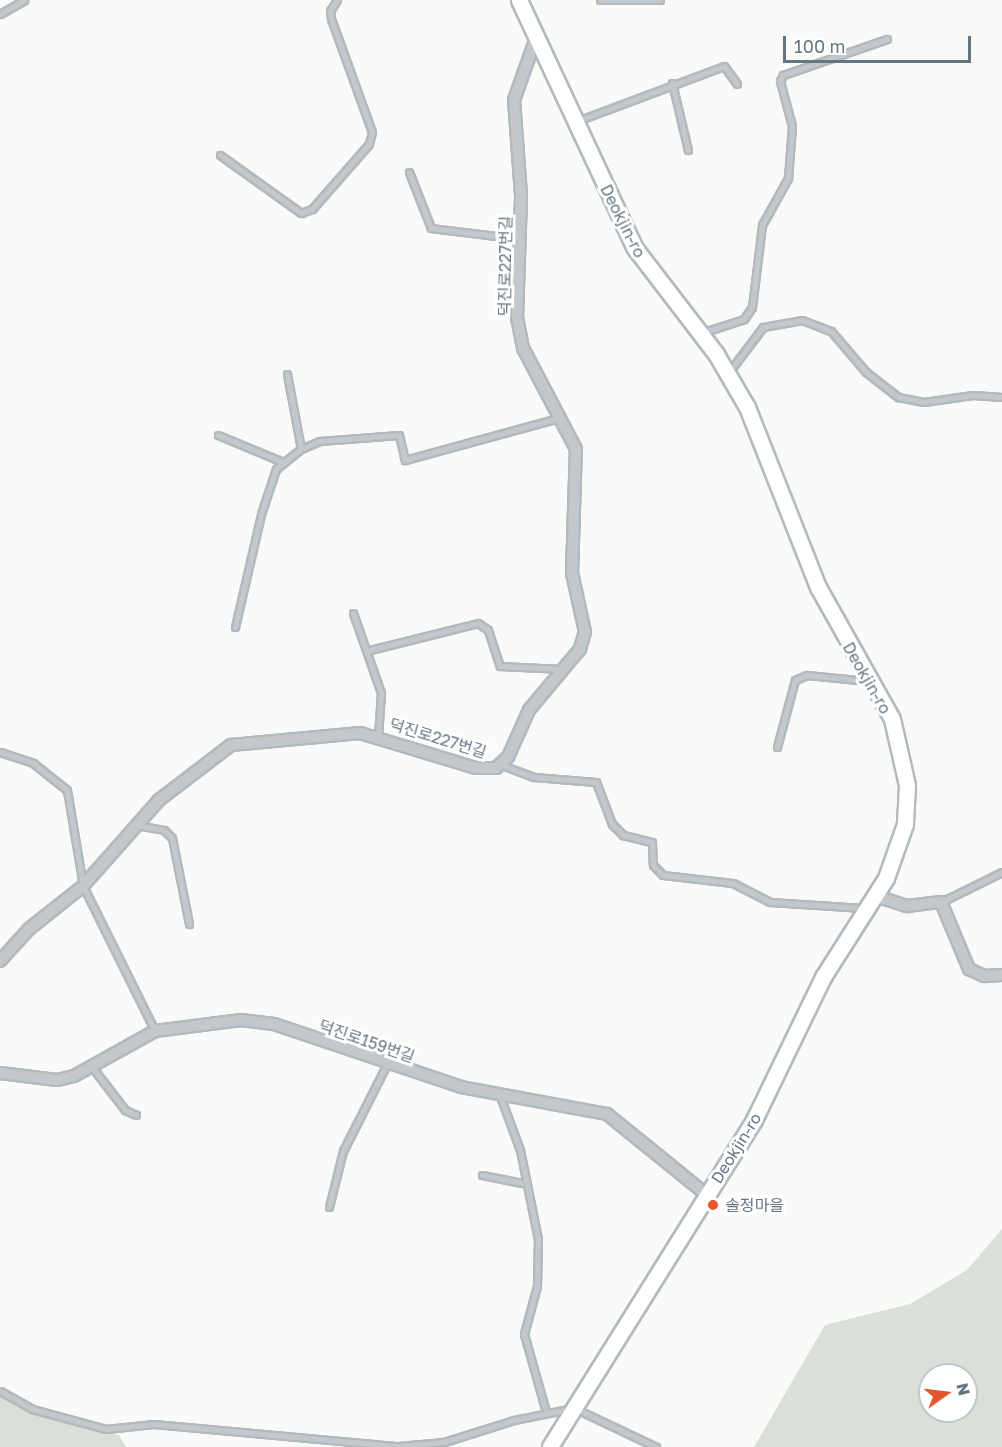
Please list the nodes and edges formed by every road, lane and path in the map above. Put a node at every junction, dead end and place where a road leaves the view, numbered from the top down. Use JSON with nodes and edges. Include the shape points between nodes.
{"nodes":[{"id":1,"x":24,"y":0,"type":"edge"},
{"id":2,"x":337,"y":0,"type":"edge"},
{"id":3,"x":519,"y":0,"type":"edge"},
{"id":4,"x":600,"y":0,"type":"edge"},
{"id":5,"x":660,"y":0,"type":"edge"},
{"id":6,"x":0,"y":14,"type":"edge"},
{"id":7,"x":537,"y":35,"type":"junction"},
{"id":8,"x":887,"y":39,"type":"dead end"},
{"id":9,"x":672,"y":83,"type":"junction"},
{"id":10,"x":737,"y":84,"type":"dead end"},
{"id":11,"x":576,"y":122,"type":"junction"},
{"id":12,"x":688,"y":150,"type":"dead end"},
{"id":13,"x":220,"y":154,"type":"dead end"},
{"id":14,"x":409,"y":172,"type":"dead end"},
{"id":15,"x":520,"y":238,"type":"junction"},
{"id":16,"x":700,"y":334,"type":"junction"},
{"id":17,"x":728,"y":373,"type":"junction"},
{"id":18,"x":287,"y":374,"type":"dead end"},
{"id":19,"x":1002,"y":397,"type":"edge"},
{"id":20,"x":561,"y":418,"type":"junction"},
{"id":21,"x":218,"y":435,"type":"dead end"},
{"id":22,"x":301,"y":449,"type":"junction"},
{"id":23,"x":283,"y":462,"type":"junction"},
{"id":24,"x":354,"y":613,"type":"dead end"},
{"id":25,"x":235,"y":627,"type":"dead end"},
{"id":26,"x":370,"y":650,"type":"junction"},
{"id":27,"x":566,"y":668,"type":"junction"},
{"id":28,"x":873,"y":681,"type":"junction"},
{"id":29,"x":378,"y":736,"type":"junction"},
{"id":30,"x":777,"y":747,"type":"dead end"},
{"id":31,"x":0,"y":752,"type":"edge"},
{"id":32,"x":502,"y":765,"type":"junction"},
{"id":33,"x":134,"y":825,"type":"junction"},
{"id":34,"x":1002,"y":872,"type":"edge"},
{"id":35,"x":83,"y":886,"type":"junction"},
{"id":36,"x":872,"y":902,"type":"junction"},
{"id":37,"x":941,"y":902,"type":"junction"},
{"id":38,"x":189,"y":924,"type":"dead end"},
{"id":39,"x":0,"y":961,"type":"edge"},
{"id":40,"x":1002,"y":975,"type":"edge"},
{"id":41,"x":155,"y":1031,"type":"junction"},
{"id":42,"x":386,"y":1066,"type":"junction"},
{"id":43,"x":92,"y":1067,"type":"junction"},
{"id":44,"x":0,"y":1073,"type":"edge"},
{"id":45,"x":500,"y":1096,"type":"junction"},
{"id":46,"x":136,"y":1115,"type":"dead end"},
{"id":47,"x":482,"y":1175,"type":"dead end"},
{"id":48,"x":527,"y":1184,"type":"junction"},
{"id":49,"x":707,"y":1195,"type":"junction"},
{"id":50,"x":329,"y":1207,"type":"dead end"},
{"id":51,"x":0,"y":1391,"type":"edge"},
{"id":52,"x":574,"y":1408,"type":"junction"},
{"id":53,"x":546,"y":1412,"type":"junction"},
{"id":54,"x":550,"y":1447,"type":"edge"},
{"id":55,"x":656,"y":1447,"type":"edge"}],
"edges":[{"from":1,"to":6,"type":"lane"},
{"from":2,"to":13,"type":"lane","via":[[330,11],[331,19],[372,132],[369,144],[312,209],[301,213]]},
{"from":3,"to":7,"type":"street","name":"Deokjin-ro"},
{"from":4,"to":5,"type":"lane"},
{"from":7,"to":11,"type":"street","name":"Deokjin-ro"},
{"from":7,"to":15,"type":"street","name":"덕진로227번길","via":[[514,100]]},
{"from":8,"to":16,"type":"lane","via":[[783,75],[780,81],[792,126],[788,178],[762,225],[752,307],[744,319]]},
{"from":9,"to":10,"type":"lane","via":[[724,66]]},
{"from":9,"to":11,"type":"lane"},
{"from":9,"to":12,"type":"lane"},
{"from":11,"to":16,"type":"street","name":"Deokjin-ro","via":[[634,247]]},
{"from":14,"to":15,"type":"lane","via":[[431,228]]},
{"from":15,"to":20,"type":"street","name":"덕진로227번길","via":[[519,334]]},
{"from":16,"to":17,"type":"street","name":"Deokjin-ro"},
{"from":17,"to":19,"type":"lane","via":[[763,327],[802,320],[831,332],[866,372],[898,397],[924,402],[973,395]]},
{"from":17,"to":28,"type":"street","name":"Deokjin-ro","via":[[759,434],[818,587]]},
{"from":18,"to":22,"type":"lane"},
{"from":20,"to":22,"type":"lane","via":[[405,460],[399,435],[320,441]]},
{"from":20,"to":27,"type":"street","name":"덕진로227번길","via":[[577,459],[572,573],[585,632]]},
{"from":21,"to":23,"type":"lane"},
{"from":22,"to":23,"type":"lane"},
{"from":23,"to":25,"type":"lane","via":[[261,514]]},
{"from":24,"to":26,"type":"lane"},
{"from":26,"to":27,"type":"lane","via":[[478,623],[488,630],[500,666],[515,670]]},
{"from":26,"to":29,"type":"lane","via":[[383,707]]},
{"from":27,"to":32,"type":"street","name":"덕진로227번길","via":[[522,720]]},
{"from":28,"to":30,"type":"lane","via":[[807,675],[795,680]]},
{"from":28,"to":36,"type":"street","name":"Deokjin-ro","via":[[898,734],[907,804],[901,843]]},
{"from":29,"to":32,"type":"street","name":"덕진로227번길","via":[[476,768]]},
{"from":29,"to":33,"type":"street","name":"덕진로227번길","via":[[345,732],[231,745],[159,800]]},
{"from":31,"to":35,"type":"lane","via":[[33,763],[67,790]]},
{"from":32,"to":36,"type":"lane","via":[[534,777],[596,782],[612,824],[623,835],[652,842],[653,865],[663,874],[733,884],[770,902]]},
{"from":33,"to":35,"type":"street","name":"덕진로227번길"},
{"from":33,"to":38,"type":"lane","via":[[164,830],[172,838]]},
{"from":34,"to":37,"type":"lane"},
{"from":35,"to":39,"type":"street","name":"덕진로227번길","via":[[28,929]]},
{"from":35,"to":41,"type":"lane"},
{"from":36,"to":37,"type":"street","via":[[907,906]]},
{"from":36,"to":49,"type":"street","name":"Deokjin-ro","via":[[823,977],[773,1086]]},
{"from":37,"to":40,"type":"street","via":[[969,969],[984,976]]},
{"from":41,"to":42,"type":"street","name":"덕진로159번길","via":[[257,1022]]},
{"from":41,"to":43,"type":"street","name":"덕진로159번길"},
{"from":42,"to":45,"type":"street","name":"덕진로159번길"},
{"from":42,"to":50,"type":"lane","via":[[343,1151]]},
{"from":43,"to":44,"type":"street","name":"덕진로159번길","via":[[57,1080]]},
{"from":43,"to":46,"type":"lane","via":[[116,1100]]},
{"from":45,"to":48,"type":"lane"},
{"from":45,"to":49,"type":"street","name":"덕진로159번길","via":[[607,1114]]},
{"from":47,"to":48,"type":"lane"},
{"from":48,"to":53,"type":"lane","via":[[539,1263],[524,1334]]},
{"from":49,"to":52,"type":"street","name":"Deokjin-ro"},
{"from":51,"to":53,"type":"lane","via":[[32,1409],[106,1429],[154,1425],[398,1446],[444,1442]]},
{"from":52,"to":53,"type":"lane"},
{"from":52,"to":54,"type":"street","name":"Deokjin-ro"},
{"from":52,"to":55,"type":"lane"}]}
